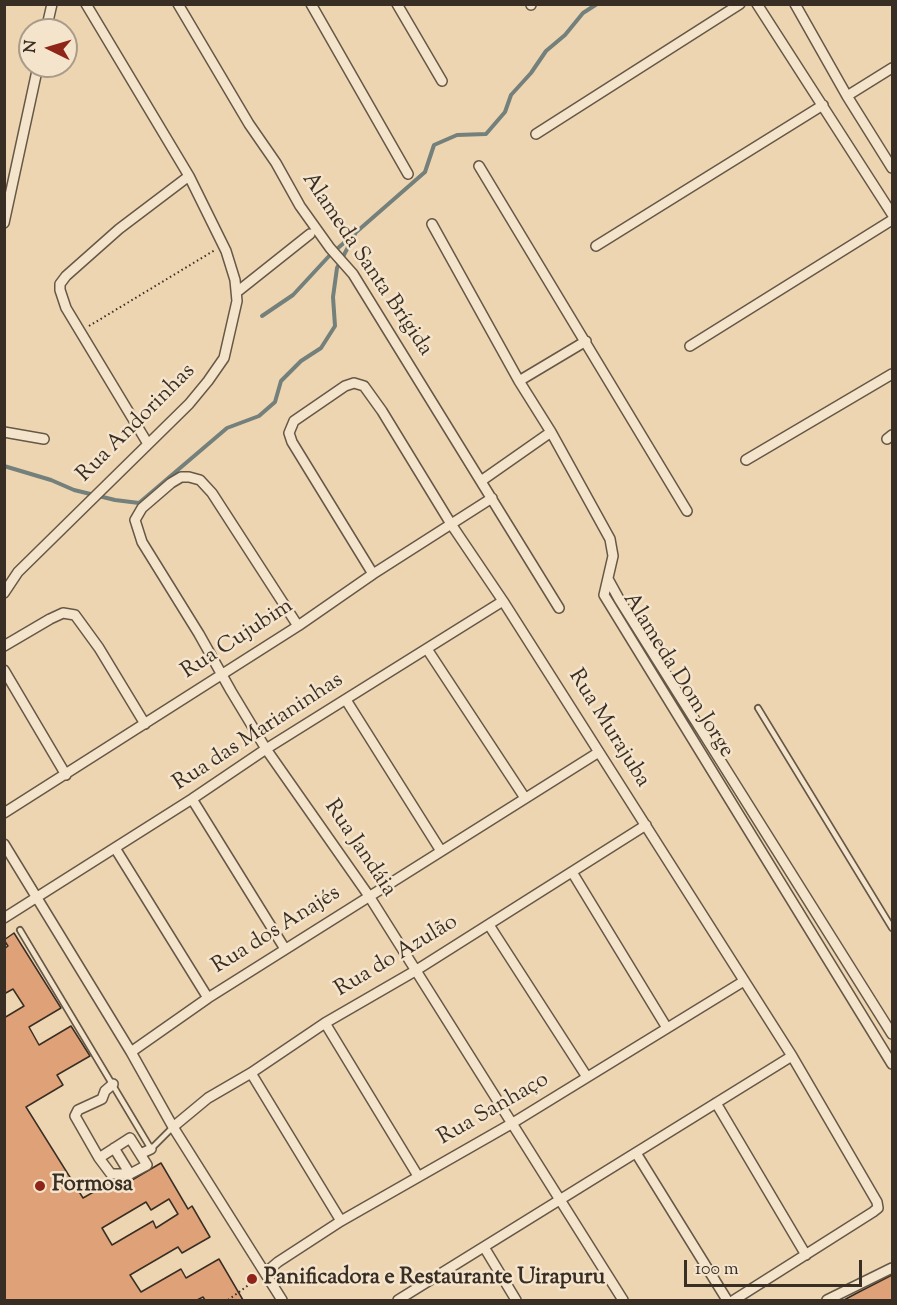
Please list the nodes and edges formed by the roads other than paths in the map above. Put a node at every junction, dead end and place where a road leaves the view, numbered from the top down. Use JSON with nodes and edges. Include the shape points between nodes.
{"nodes":[{"id":1,"x":86,"y":4,"type":"edge"},
{"id":2,"x":178,"y":4,"type":"edge"},
{"id":3,"x":311,"y":4,"type":"edge"},
{"id":4,"x":398,"y":4,"type":"edge"},
{"id":5,"x":740,"y":4,"type":"edge"},
{"id":6,"x":757,"y":4,"type":"edge"},
{"id":7,"x":795,"y":4,"type":"edge"},
{"id":8,"x":892,"y":68,"type":"edge"},
{"id":9,"x":35,"y":78,"type":"edge"},
{"id":10,"x":442,"y":81,"type":"dead end"},
{"id":11,"x":847,"y":96,"type":"junction"},
{"id":12,"x":823,"y":105,"type":"junction"},
{"id":13,"x":536,"y":134,"type":"dead end"},
{"id":14,"x":479,"y":166,"type":"dead end"},
{"id":15,"x":892,"y":168,"type":"edge"},
{"id":16,"x":408,"y":174,"type":"dead end"},
{"id":17,"x":189,"y":176,"type":"junction"},
{"id":18,"x":6,"y":212,"type":"edge"},
{"id":19,"x":892,"y":214,"type":"edge"},
{"id":20,"x":892,"y":220,"type":"edge"},
{"id":21,"x":4,"y":223,"type":"edge"},
{"id":22,"x":432,"y":224,"type":"dead end"},
{"id":23,"x":310,"y":234,"type":"dead end"},
{"id":24,"x":596,"y":246,"type":"dead end"},
{"id":25,"x":237,"y":292,"type":"junction"},
{"id":26,"x":586,"y":341,"type":"junction"},
{"id":27,"x":690,"y":346,"type":"dead end"},
{"id":28,"x":892,"y":374,"type":"edge"},
{"id":29,"x":519,"y":381,"type":"junction"},
{"id":30,"x":4,"y":432,"type":"edge"},
{"id":31,"x":551,"y":432,"type":"junction"},
{"id":32,"x":44,"y":439,"type":"dead end"},
{"id":33,"x":148,"y":444,"type":"junction"},
{"id":34,"x":746,"y":460,"type":"dead end"},
{"id":35,"x":481,"y":481,"type":"junction"},
{"id":36,"x":492,"y":498,"type":"junction"},
{"id":37,"x":687,"y":511,"type":"dead end"},
{"id":38,"x":451,"y":524,"type":"junction"},
{"id":39,"x":373,"y":574,"type":"junction"},
{"id":40,"x":608,"y":579,"type":"junction"},
{"id":41,"x":4,"y":593,"type":"edge"},
{"id":42,"x":503,"y":601,"type":"junction"},
{"id":43,"x":559,"y":608,"type":"dead end"},
{"id":44,"x":298,"y":626,"type":"junction"},
{"id":45,"x":4,"y":646,"type":"edge"},
{"id":46,"x":427,"y":649,"type":"junction"},
{"id":47,"x":4,"y":670,"type":"edge"},
{"id":48,"x":222,"y":675,"type":"junction"},
{"id":49,"x":346,"y":700,"type":"junction"},
{"id":50,"x":758,"y":708,"type":"dead end"},
{"id":51,"x":146,"y":724,"type":"junction"},
{"id":52,"x":266,"y":749,"type":"junction"},
{"id":53,"x":599,"y":752,"type":"junction"},
{"id":54,"x":66,"y":775,"type":"junction"},
{"id":55,"x":525,"y":798,"type":"junction"},
{"id":56,"x":192,"y":799,"type":"junction"},
{"id":57,"x":4,"y":813,"type":"edge"},
{"id":58,"x":646,"y":825,"type":"junction"},
{"id":59,"x":4,"y":844,"type":"edge"},
{"id":60,"x":115,"y":848,"type":"junction"},
{"id":61,"x":441,"y":851,"type":"junction"},
{"id":62,"x":572,"y":872,"type":"junction"},
{"id":63,"x":369,"y":896,"type":"junction"},
{"id":64,"x":36,"y":898,"type":"junction"},
{"id":65,"x":4,"y":918,"type":"edge"},
{"id":66,"x":489,"y":925,"type":"junction"},
{"id":67,"x":892,"y":928,"type":"edge"},
{"id":68,"x":20,"y":930,"type":"dead end"},
{"id":69,"x":285,"y":949,"type":"junction"},
{"id":70,"x":415,"y":971,"type":"junction"},
{"id":71,"x":744,"y":981,"type":"junction"},
{"id":72,"x":208,"y":998,"type":"junction"},
{"id":73,"x":325,"y":1023,"type":"junction"},
{"id":74,"x":667,"y":1028,"type":"junction"},
{"id":75,"x":892,"y":1034,"type":"edge"},
{"id":76,"x":131,"y":1052,"type":"junction"},
{"id":77,"x":792,"y":1056,"type":"junction"},
{"id":78,"x":892,"y":1064,"type":"edge"},
{"id":79,"x":251,"y":1073,"type":"junction"},
{"id":80,"x":588,"y":1077,"type":"junction"},
{"id":81,"x":113,"y":1083,"type":"junction"},
{"id":82,"x":716,"y":1103,"type":"junction"},
{"id":83,"x":512,"y":1124,"type":"junction"},
{"id":84,"x":173,"y":1127,"type":"junction"},
{"id":85,"x":114,"y":1148,"type":"junction"},
{"id":86,"x":151,"y":1149,"type":"junction"},
{"id":87,"x":636,"y":1153,"type":"junction"},
{"id":88,"x":140,"y":1154,"type":"junction"},
{"id":89,"x":99,"y":1158,"type":"junction"},
{"id":90,"x":130,"y":1174,"type":"junction"},
{"id":91,"x":418,"y":1176,"type":"junction"},
{"id":92,"x":560,"y":1200,"type":"junction"},
{"id":93,"x":341,"y":1221,"type":"junction"},
{"id":94,"x":484,"y":1247,"type":"junction"},
{"id":95,"x":806,"y":1255,"type":"junction"},
{"id":96,"x":892,"y":1268,"type":"edge"},
{"id":97,"x":265,"y":1273,"type":"junction"},
{"id":98,"x":282,"y":1300,"type":"edge"},
{"id":99,"x":402,"y":1300,"type":"edge"},
{"id":100,"x":516,"y":1300,"type":"edge"},
{"id":101,"x":623,"y":1300,"type":"edge"},
{"id":102,"x":727,"y":1300,"type":"edge"},
{"id":103,"x":734,"y":1300,"type":"edge"},
{"id":104,"x":827,"y":1300,"type":"edge"}],
"edges":[{"from":1,"to":17,"type":"street","name":"Rua Andorinhas"},
{"from":2,"to":35,"type":"street","name":"Alameda Santa Brígida","via":[[300,206],[353,274]]},
{"from":3,"to":16,"type":"street"},
{"from":4,"to":10,"type":"street"},
{"from":5,"to":13,"type":"street"},
{"from":6,"to":12,"type":"street"},
{"from":7,"to":11,"type":"street"},
{"from":8,"to":11,"type":"street"},
{"from":9,"to":18,"type":"street"},
{"from":11,"to":15,"type":"street"},
{"from":12,"to":19,"type":"street"},
{"from":12,"to":24,"type":"street"},
{"from":14,"to":26,"type":"street"},
{"from":17,"to":25,"type":"street","name":"Rua Andorinhas","via":[[223,245]]},
{"from":17,"to":33,"type":"street","via":[[119,229],[60,284],[66,308],[79,332]]},
{"from":18,"to":21,"type":"street"},
{"from":20,"to":27,"type":"street"},
{"from":22,"to":29,"type":"street"},
{"from":23,"to":25,"type":"street"},
{"from":25,"to":33,"type":"street","name":"Rua Andorinhas","via":[[231,333],[220,365],[189,404]]},
{"from":26,"to":29,"type":"street"},
{"from":26,"to":37,"type":"street"},
{"from":28,"to":34,"type":"street"},
{"from":29,"to":31,"type":"street"},
{"from":30,"to":32,"type":"street"},
{"from":31,"to":35,"type":"street"},
{"from":31,"to":40,"type":"street","via":[[610,539],[613,556]]},
{"from":33,"to":41,"type":"street","name":"Rua Andorinhas","via":[[18,572]]},
{"from":35,"to":36,"type":"street","name":"Alameda Santa Brígida"},
{"from":36,"to":38,"type":"street","name":"Rua Cujubim"},
{"from":36,"to":43,"type":"street","name":"Alameda Santa Brígida"},
{"from":38,"to":39,"type":"street","name":"Rua Cujubim"},
{"from":38,"to":39,"type":"street","name":"Rua Murajuba","via":[[364,386],[350,384],[294,421],[289,437]]},
{"from":38,"to":42,"type":"street","name":"Rua Murajuba"},
{"from":39,"to":44,"type":"street","name":"Rua Cujubim"},
{"from":40,"to":75,"type":"street","name":"Alameda Dom Jorge"},
{"from":40,"to":78,"type":"street","name":"Alameda Dom Jorge","via":[[604,595]]},
{"from":42,"to":46,"type":"street","name":"Rua das Marianinhas"},
{"from":42,"to":53,"type":"street","name":"Rua Murajuba"},
{"from":44,"to":48,"type":"street","name":"Rua Cujubim"},
{"from":44,"to":48,"type":"street","name":"Rua Jandáia","via":[[206,485],[182,477],[171,483],[142,508],[135,520],[142,542]]},
{"from":45,"to":51,"type":"street","via":[[50,619],[67,613],[75,615]]},
{"from":46,"to":49,"type":"street","name":"Rua das Marianinhas"},
{"from":46,"to":55,"type":"street"},
{"from":47,"to":54,"type":"street"},
{"from":48,"to":51,"type":"street","name":"Rua Cujubim"},
{"from":48,"to":52,"type":"street","name":"Rua Jandáia"},
{"from":49,"to":52,"type":"street","name":"Rua das Marianinhas"},
{"from":49,"to":61,"type":"street"},
{"from":50,"to":67,"type":"lane"},
{"from":51,"to":54,"type":"street","name":"Rua Cujubim"},
{"from":52,"to":56,"type":"street","name":"Rua das Marianinhas"},
{"from":52,"to":63,"type":"street","name":"Rua Jandáia"},
{"from":53,"to":55,"type":"street","name":"Rua dos Anajés"},
{"from":53,"to":58,"type":"street","name":"Rua Murajuba"},
{"from":54,"to":57,"type":"street","name":"Rua Cujubim"},
{"from":55,"to":61,"type":"street","name":"Rua dos Anajés"},
{"from":56,"to":60,"type":"street","name":"Rua das Marianinhas"},
{"from":56,"to":69,"type":"street"},
{"from":58,"to":62,"type":"street","name":"Rua do Azulão"},
{"from":58,"to":71,"type":"street","name":"Rua Murajuba"},
{"from":59,"to":64,"type":"street"},
{"from":60,"to":64,"type":"street","name":"Rua das Marianinhas"},
{"from":60,"to":72,"type":"street"},
{"from":61,"to":63,"type":"street","name":"Rua dos Anajés"},
{"from":62,"to":66,"type":"street","name":"Rua do Azulão"},
{"from":62,"to":74,"type":"street"},
{"from":63,"to":69,"type":"street","name":"Rua dos Anajés"},
{"from":63,"to":70,"type":"street","name":"Rua Jandáia"},
{"from":64,"to":65,"type":"street","name":"Rua das Marianinhas"},
{"from":64,"to":76,"type":"street"},
{"from":66,"to":70,"type":"street","name":"Rua do Azulão"},
{"from":66,"to":80,"type":"street"},
{"from":68,"to":81,"type":"lane"},
{"from":69,"to":72,"type":"street","name":"Rua dos Anajés"},
{"from":70,"to":73,"type":"street","name":"Rua do Azulão"},
{"from":70,"to":83,"type":"street","name":"Rua Jandáia"},
{"from":71,"to":74,"type":"street","name":"Rua Sanhaço"},
{"from":71,"to":77,"type":"street","name":"Rua Murajuba"},
{"from":72,"to":76,"type":"street","name":"Rua dos Anajés"},
{"from":73,"to":79,"type":"street","name":"Rua do Azulão"},
{"from":73,"to":91,"type":"street"},
{"from":74,"to":80,"type":"street","name":"Rua Sanhaço"},
{"from":76,"to":84,"type":"street"},
{"from":77,"to":82,"type":"street"},
{"from":77,"to":95,"type":"street","name":"Rua Murajuba","via":[[878,1208]]},
{"from":79,"to":84,"type":"street","name":"Rua do Azulão","via":[[208,1098]]},
{"from":79,"to":93,"type":"street"},
{"from":80,"to":83,"type":"street","name":"Rua Sanhaço"},
{"from":81,"to":86,"type":"lane"},
{"from":81,"to":89,"type":"street","via":[[102,1099],[78,1110],[75,1116]]},
{"from":82,"to":87,"type":"street"},
{"from":82,"to":95,"type":"street"},
{"from":83,"to":91,"type":"street","name":"Rua Sanhaço"},
{"from":83,"to":92,"type":"street","name":"Rua Jandáia"},
{"from":84,"to":86,"type":"lane"},
{"from":84,"to":97,"type":"street"},
{"from":85,"to":88,"type":"street","via":[[130,1138]]},
{"from":85,"to":89,"type":"street"},
{"from":85,"to":90,"type":"street"},
{"from":86,"to":88,"type":"street"},
{"from":87,"to":92,"type":"street"},
{"from":87,"to":102,"type":"street"},
{"from":88,"to":90,"type":"street","via":[[147,1165]]},
{"from":89,"to":90,"type":"street","via":[[111,1174]]},
{"from":91,"to":93,"type":"street","name":"Rua Sanhaço"},
{"from":92,"to":94,"type":"street"},
{"from":92,"to":101,"type":"street","name":"Rua Jandáia"},
{"from":93,"to":97,"type":"street","name":"Rua Sanhaço"},
{"from":94,"to":99,"type":"street"},
{"from":94,"to":100,"type":"street"},
{"from":95,"to":103,"type":"street"},
{"from":96,"to":104,"type":"street"},
{"from":97,"to":98,"type":"street"}]}
